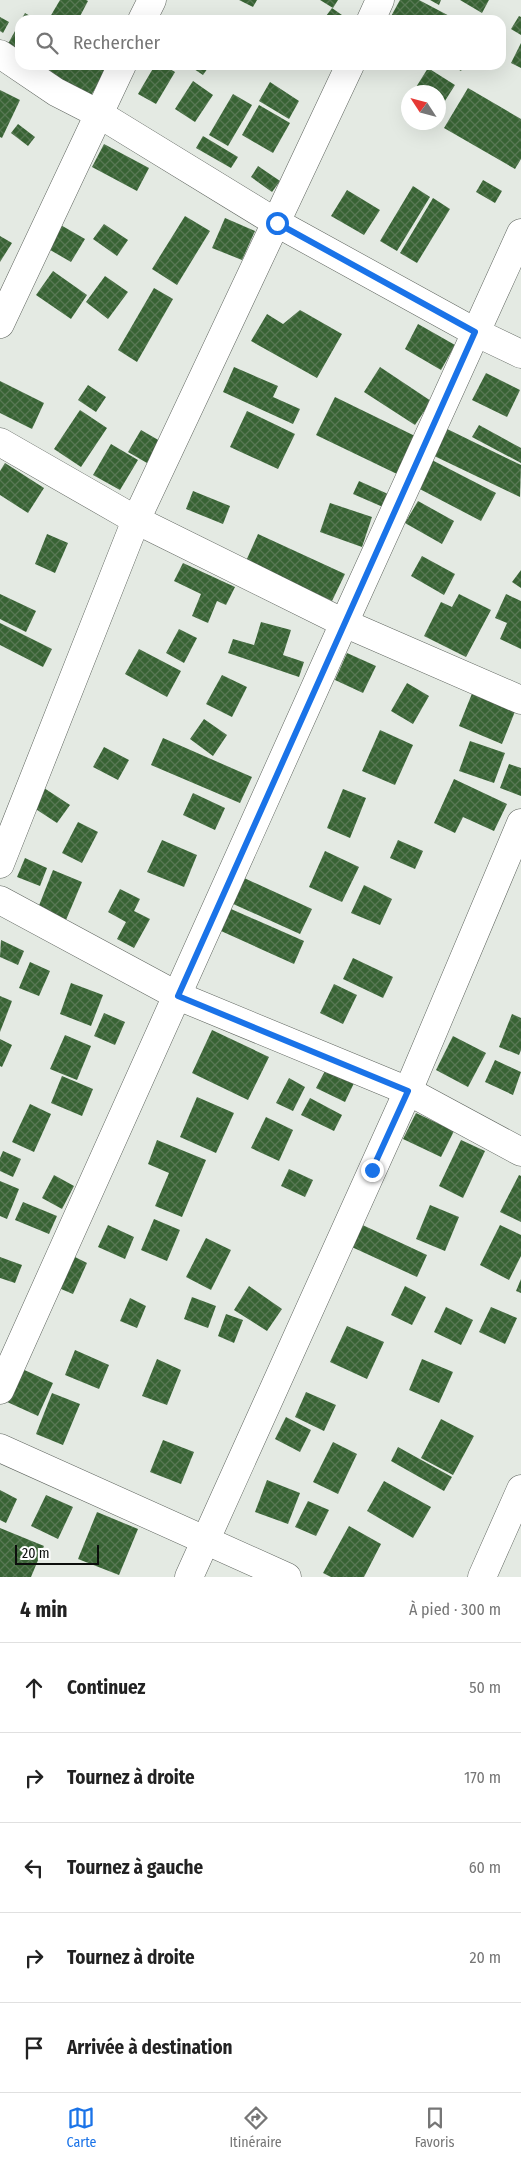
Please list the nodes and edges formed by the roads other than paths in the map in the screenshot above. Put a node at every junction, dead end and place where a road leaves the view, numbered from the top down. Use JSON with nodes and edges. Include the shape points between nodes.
{"nodes":[{"id":1,"x":152,"y":0,"type":"edge"},
{"id":2,"x":380,"y":0,"type":"edge"},
{"id":3,"x":144,"y":15,"type":"edge"},
{"id":4,"x":373,"y":15,"type":"edge"},
{"id":5,"x":0,"y":54,"type":"edge"},
{"id":6,"x":15,"y":64,"type":"edge"},
{"id":7,"x":24,"y":70,"type":"edge"},
{"id":8,"x":120,"y":70,"type":"edge"},
{"id":9,"x":348,"y":70,"type":"edge"},
{"id":10,"x":99,"y":114,"type":"junction"},
{"id":11,"x":277,"y":223,"type":"junction"},
{"id":12,"x":521,"y":233,"type":"edge"},
{"id":13,"x":0,"y":324,"type":"edge"},
{"id":14,"x":475,"y":332,"type":"junction"},
{"id":15,"x":521,"y":354,"type":"edge"},
{"id":16,"x":0,"y":442,"type":"edge"},
{"id":17,"x":136,"y":520,"type":"junction"},
{"id":18,"x":344,"y":623,"type":"junction"},
{"id":19,"x":521,"y":700,"type":"edge"},
{"id":20,"x":521,"y":823,"type":"edge"},
{"id":21,"x":0,"y":864,"type":"edge"},
{"id":22,"x":0,"y":900,"type":"edge"},
{"id":23,"x":178,"y":996,"type":"junction"},
{"id":24,"x":408,"y":1091,"type":"junction"},
{"id":25,"x":521,"y":1152,"type":"edge"},
{"id":26,"x":0,"y":1390,"type":"edge"},
{"id":27,"x":0,"y":1448,"type":"edge"},
{"id":28,"x":521,"y":1489,"type":"edge"},
{"id":29,"x":207,"y":1540,"type":"junction"},
{"id":30,"x":189,"y":1577,"type":"edge"},
{"id":31,"x":287,"y":1577,"type":"edge"},
{"id":32,"x":482,"y":1577,"type":"edge"}],
"edges":[{"from":1,"to":3,"type":"street"},
{"from":2,"to":4,"type":"street"},
{"from":5,"to":6,"type":"street"},
{"from":7,"to":10,"type":"street","via":[[56,92]]},
{"from":8,"to":10,"type":"street"},
{"from":9,"to":11,"type":"street"},
{"from":10,"to":11,"type":"street"},
{"from":10,"to":13,"type":"street"},
{"from":11,"to":14,"type":"street"},
{"from":11,"to":17,"type":"street"},
{"from":12,"to":14,"type":"street"},
{"from":14,"to":15,"type":"street"},
{"from":14,"to":18,"type":"street"},
{"from":16,"to":17,"type":"street"},
{"from":17,"to":18,"type":"street"},
{"from":17,"to":21,"type":"street"},
{"from":18,"to":19,"type":"street"},
{"from":18,"to":23,"type":"street"},
{"from":20,"to":24,"type":"street"},
{"from":22,"to":23,"type":"street"},
{"from":23,"to":24,"type":"street"},
{"from":23,"to":26,"type":"street"},
{"from":24,"to":25,"type":"street"},
{"from":24,"to":29,"type":"street"},
{"from":27,"to":29,"type":"street"},
{"from":28,"to":32,"type":"street"},
{"from":29,"to":30,"type":"street"},
{"from":29,"to":31,"type":"street"}]}
